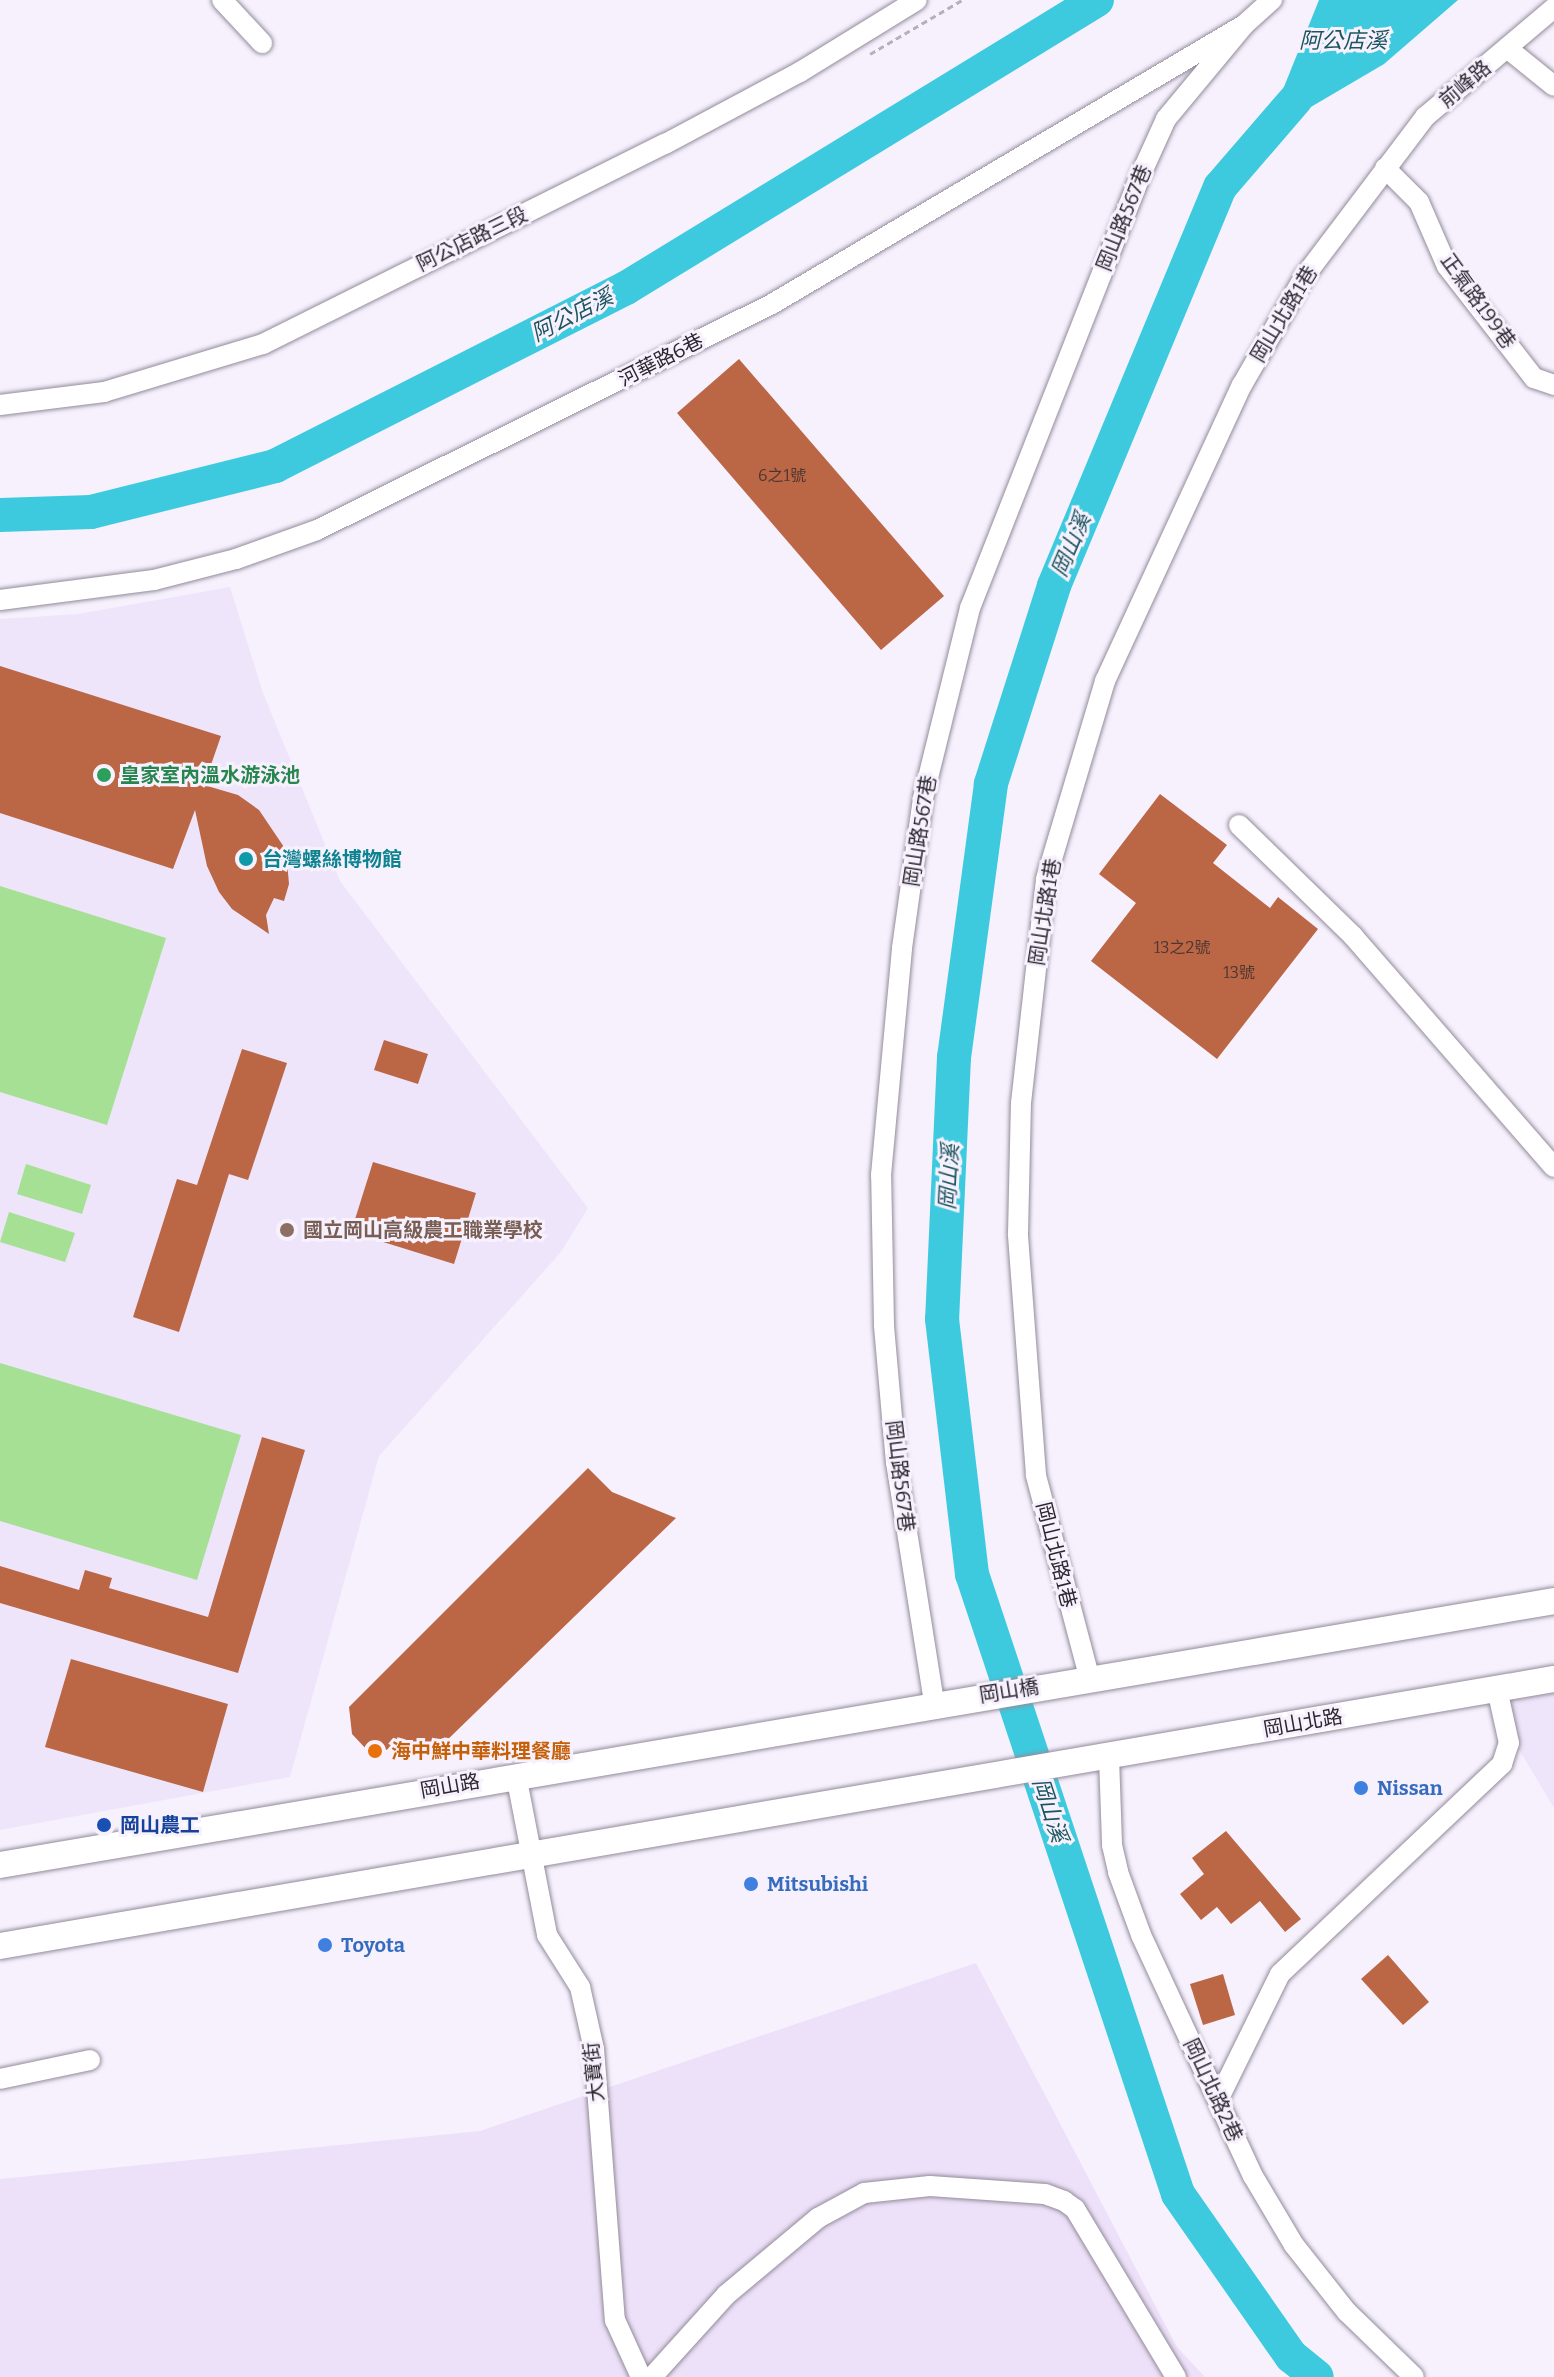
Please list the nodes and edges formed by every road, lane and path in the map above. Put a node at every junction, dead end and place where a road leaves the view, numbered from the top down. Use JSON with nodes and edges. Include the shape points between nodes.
{"nodes":[{"id":1,"x":222,"y":0,"type":"edge"},
{"id":2,"x":917,"y":0,"type":"edge"},
{"id":3,"x":1272,"y":0,"type":"edge"},
{"id":4,"x":1554,"y":8,"type":"edge"},
{"id":5,"x":1244,"y":25,"type":"junction"},
{"id":6,"x":262,"y":43,"type":"dead end"},
{"id":7,"x":1507,"y":48,"type":"junction"},
{"id":8,"x":1554,"y":86,"type":"edge"},
{"id":9,"x":1385,"y":168,"type":"junction"},
{"id":10,"x":1554,"y":385,"type":"edge"},
{"id":11,"x":0,"y":405,"type":"edge"},
{"id":12,"x":0,"y":600,"type":"edge"},
{"id":13,"x":1239,"y":825,"type":"dead end"},
{"id":14,"x":1554,"y":1167,"type":"edge"},
{"id":15,"x":1554,"y":1601,"type":"edge"},
{"id":16,"x":1554,"y":1679,"type":"edge"},
{"id":17,"x":1080,"y":1680,"type":"junction"},
{"id":18,"x":1497,"y":1689,"type":"junction"},
{"id":19,"x":941,"y":1701,"type":"junction"},
{"id":20,"x":1109,"y":1757,"type":"junction"},
{"id":21,"x":516,"y":1775,"type":"junction"},
{"id":22,"x":529,"y":1854,"type":"junction"},
{"id":23,"x":0,"y":1865,"type":"edge"},
{"id":24,"x":0,"y":1946,"type":"edge"},
{"id":25,"x":90,"y":2060,"type":"dead end"},
{"id":26,"x":0,"y":2079,"type":"edge"},
{"id":27,"x":1218,"y":2100,"type":"junction"},
{"id":28,"x":641,"y":2377,"type":"edge"},
{"id":29,"x":652,"y":2377,"type":"edge"},
{"id":30,"x":1176,"y":2377,"type":"edge"},
{"id":31,"x":1414,"y":2377,"type":"edge"}],
"edges":[{"from":1,"to":6,"type":"street"},
{"from":2,"to":11,"type":"street","name":"阿公店路三段","via":[[800,72],[665,144],[263,344],[104,392]]},
{"from":3,"to":5,"type":"street","name":"河華路6巷"},
{"from":4,"to":7,"type":"street","name":"前峰路"},
{"from":5,"to":12,"type":"street","name":"河華路6巷","via":[[772,304],[317,530],[154,580]]},
{"from":5,"to":19,"type":"street","name":"岡山路567巷","via":[[1166,119],[1142,172],[970,608],[923,798],[902,948],[881,1175],[884,1325],[896,1463]]},
{"from":7,"to":8,"type":"street"},
{"from":7,"to":9,"type":"street","name":"前峰路","via":[[1425,117]]},
{"from":9,"to":10,"type":"street","name":"正氣路199巷","via":[[1419,202],[1447,266],[1534,378]]},
{"from":9,"to":17,"type":"street","name":"岡山北路1巷","via":[[1304,277],[1242,385],[1105,681],[1046,879],[1021,1103],[1018,1234],[1036,1475]]},
{"from":13,"to":14,"type":"street","via":[[1353,936]]},
{"from":15,"to":17,"type":"main road"},
{"from":16,"to":18,"type":"main road","name":"岡山北路"},
{"from":17,"to":19,"type":"main road","name":"岡山橋"},
{"from":18,"to":20,"type":"main road","name":"岡山北路"},
{"from":18,"to":27,"type":"street","via":[[1509,1743],[1502,1764],[1280,1974]]},
{"from":19,"to":21,"type":"main road","name":"岡山路"},
{"from":20,"to":22,"type":"main road","name":"岡山北路"},
{"from":20,"to":27,"type":"street","name":"岡山北路2巷","via":[[1118,1872],[1141,1935]]},
{"from":21,"to":22,"type":"street","name":"大寶街"},
{"from":21,"to":23,"type":"main road","name":"岡山路"},
{"from":22,"to":24,"type":"main road"},
{"from":22,"to":28,"type":"street","name":"大寶街","via":[[547,1935],[580,1987],[594,2049],[615,2320]]},
{"from":25,"to":26,"type":"street"},
{"from":27,"to":31,"type":"street","name":"岡山北路2巷","via":[[1253,2176],[1294,2245],[1347,2312]]},
{"from":29,"to":30,"type":"street","via":[[726,2295],[818,2218],[864,2193],[930,2186],[1045,2194],[1075,2209]]}]}
